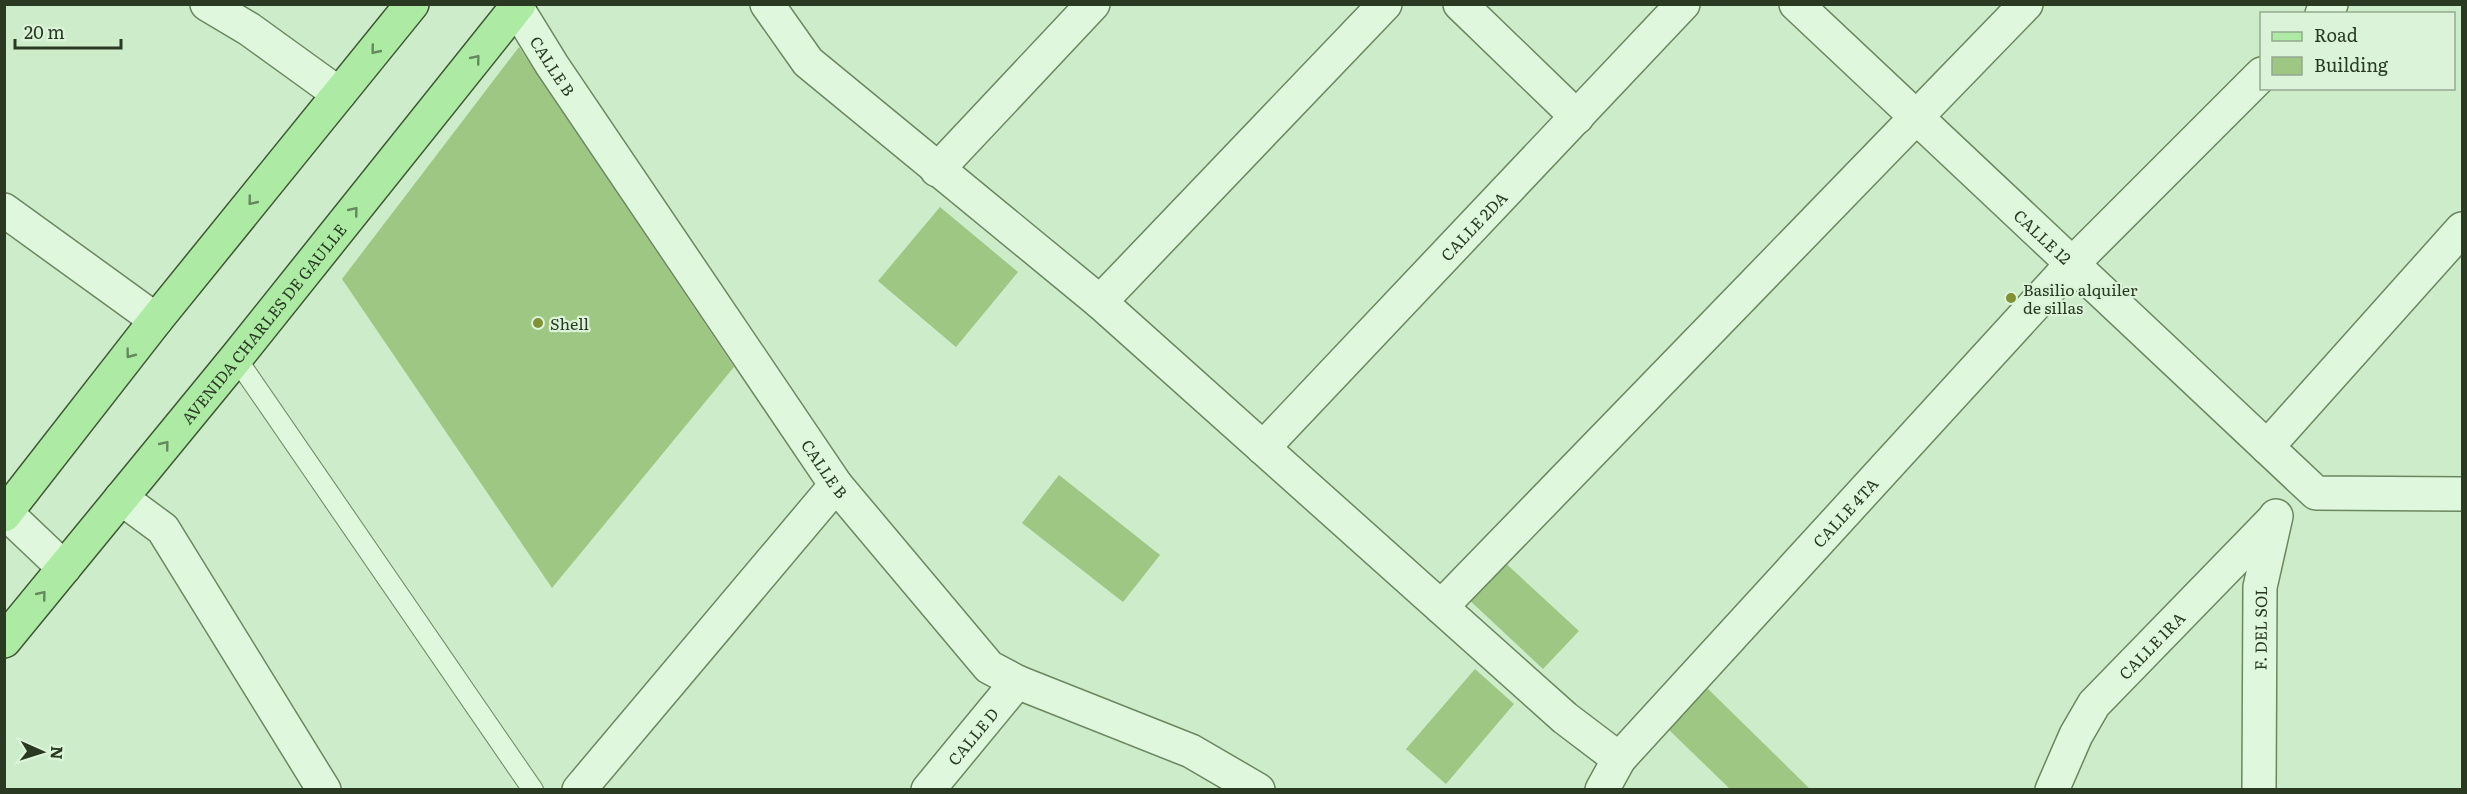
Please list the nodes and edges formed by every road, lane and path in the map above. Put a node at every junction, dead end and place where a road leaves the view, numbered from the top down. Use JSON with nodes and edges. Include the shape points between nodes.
{"nodes":[{"id":1,"x":207,"y":4,"type":"edge"},
{"id":2,"x":412,"y":4,"type":"edge"},
{"id":3,"x":767,"y":4,"type":"edge"},
{"id":4,"x":1093,"y":4,"type":"edge"},
{"id":5,"x":1385,"y":4,"type":"edge"},
{"id":6,"x":1460,"y":4,"type":"edge"},
{"id":7,"x":1683,"y":4,"type":"edge"},
{"id":8,"x":1796,"y":4,"type":"edge"},
{"id":9,"x":2026,"y":4,"type":"edge"},
{"id":10,"x":518,"y":6,"type":"edge"},
{"id":11,"x":2260,"y":76,"type":"edge"},
{"id":12,"x":339,"y":94,"type":"junction"},
{"id":13,"x":1577,"y":117,"type":"junction"},
{"id":14,"x":1918,"y":119,"type":"junction"},
{"id":15,"x":937,"y":170,"type":"junction"},
{"id":16,"x":4,"y":210,"type":"edge"},
{"id":17,"x":2463,"y":229,"type":"edge"},
{"id":18,"x":2072,"y":264,"type":"junction"},
{"id":19,"x":1100,"y":303,"type":"junction"},
{"id":20,"x":156,"y":320,"type":"junction"},
{"id":21,"x":236,"y":358,"type":"junction"},
{"id":22,"x":2267,"y":447,"type":"junction"},
{"id":23,"x":1263,"y":448,"type":"junction"},
{"id":24,"x":2305,"y":483,"type":"junction"},
{"id":25,"x":836,"y":486,"type":"junction"},
{"id":26,"x":2463,"y":494,"type":"edge"},
{"id":27,"x":121,"y":498,"type":"junction"},
{"id":28,"x":5,"y":513,"type":"edge"},
{"id":29,"x":2275,"y":518,"type":"junction"},
{"id":30,"x":64,"y":568,"type":"junction"},
{"id":31,"x":1442,"y":607,"type":"junction"},
{"id":32,"x":4,"y":640,"type":"edge"},
{"id":33,"x":1017,"y":682,"type":"junction"},
{"id":34,"x":1619,"y":759,"type":"junction"},
{"id":35,"x":933,"y":787,"type":"edge"},
{"id":36,"x":324,"y":789,"type":"edge"},
{"id":37,"x":533,"y":789,"type":"edge"},
{"id":38,"x":579,"y":789,"type":"edge"},
{"id":39,"x":1258,"y":789,"type":"edge"},
{"id":40,"x":1602,"y":789,"type":"edge"},
{"id":41,"x":2052,"y":789,"type":"edge"},
{"id":42,"x":2259,"y":789,"type":"edge"}],
"edges":[{"from":1,"to":12,"type":"street","via":[[249,29]]},
{"from":2,"to":12,"type":"main road","one_way":true},
{"from":3,"to":15,"type":"street","via":[[808,62]]},
{"from":4,"to":15,"type":"street"},
{"from":5,"to":19,"type":"street"},
{"from":6,"to":13,"type":"street"},
{"from":7,"to":13,"type":"street","name":"CALLE 2DA"},
{"from":8,"to":14,"type":"street","name":"CALLE 12"},
{"from":9,"to":14,"type":"street"},
{"from":21,"to":10,"type":"main road","name":"AVENIDA CHARLES DE GAULLE","one_way":true},
{"from":10,"to":25,"type":"street","name":"CALLE B","via":[[552,65]]},
{"from":11,"to":18,"type":"street","name":"CALLE 4TA"},
{"from":12,"to":20,"type":"main road","one_way":true},
{"from":13,"to":23,"type":"street","name":"CALLE 2DA"},
{"from":14,"to":18,"type":"street","name":"CALLE 12"},
{"from":14,"to":31,"type":"street"},
{"from":15,"to":19,"type":"street"},
{"from":16,"to":20,"type":"street"},
{"from":17,"to":22,"type":"street"},
{"from":18,"to":22,"type":"street","name":"CALLE 12"},
{"from":18,"to":34,"type":"street","name":"CALLE 4TA"},
{"from":19,"to":23,"type":"street"},
{"from":20,"to":28,"type":"main road","one_way":true},
{"from":27,"to":21,"type":"main road","name":"AVENIDA CHARLES DE GAULLE","one_way":true},
{"from":21,"to":37,"type":"lane"},
{"from":22,"to":24,"type":"street","name":"CALLE 12"},
{"from":23,"to":31,"type":"street"},
{"from":24,"to":26,"type":"street"},
{"from":24,"to":29,"type":"street","name":"F. DEL SOL"},
{"from":25,"to":33,"type":"street","name":"CALLE B","via":[[989,667]]},
{"from":25,"to":38,"type":"street"},
{"from":27,"to":30,"type":"main road","name":"AVENIDA CHARLES DE GAULLE"},
{"from":27,"to":36,"type":"street","via":[[163,528]]},
{"from":28,"to":30,"type":"street"},
{"from":29,"to":41,"type":"street","name":"CALLE 1RA","via":[[2094,704]]},
{"from":29,"to":42,"type":"street","name":"F. DEL SOL","via":[[2260,587]]},
{"from":32,"to":30,"type":"main road","name":"AVENIDA CHARLES DE GAULLE","one_way":true},
{"from":31,"to":34,"type":"street","via":[[1565,718]]},
{"from":33,"to":35,"type":"street","name":"CALLE D"},
{"from":33,"to":39,"type":"street","name":"CALLE B","via":[[1191,751]]},
{"from":34,"to":40,"type":"street","name":"CALLE 4TA"}]}
